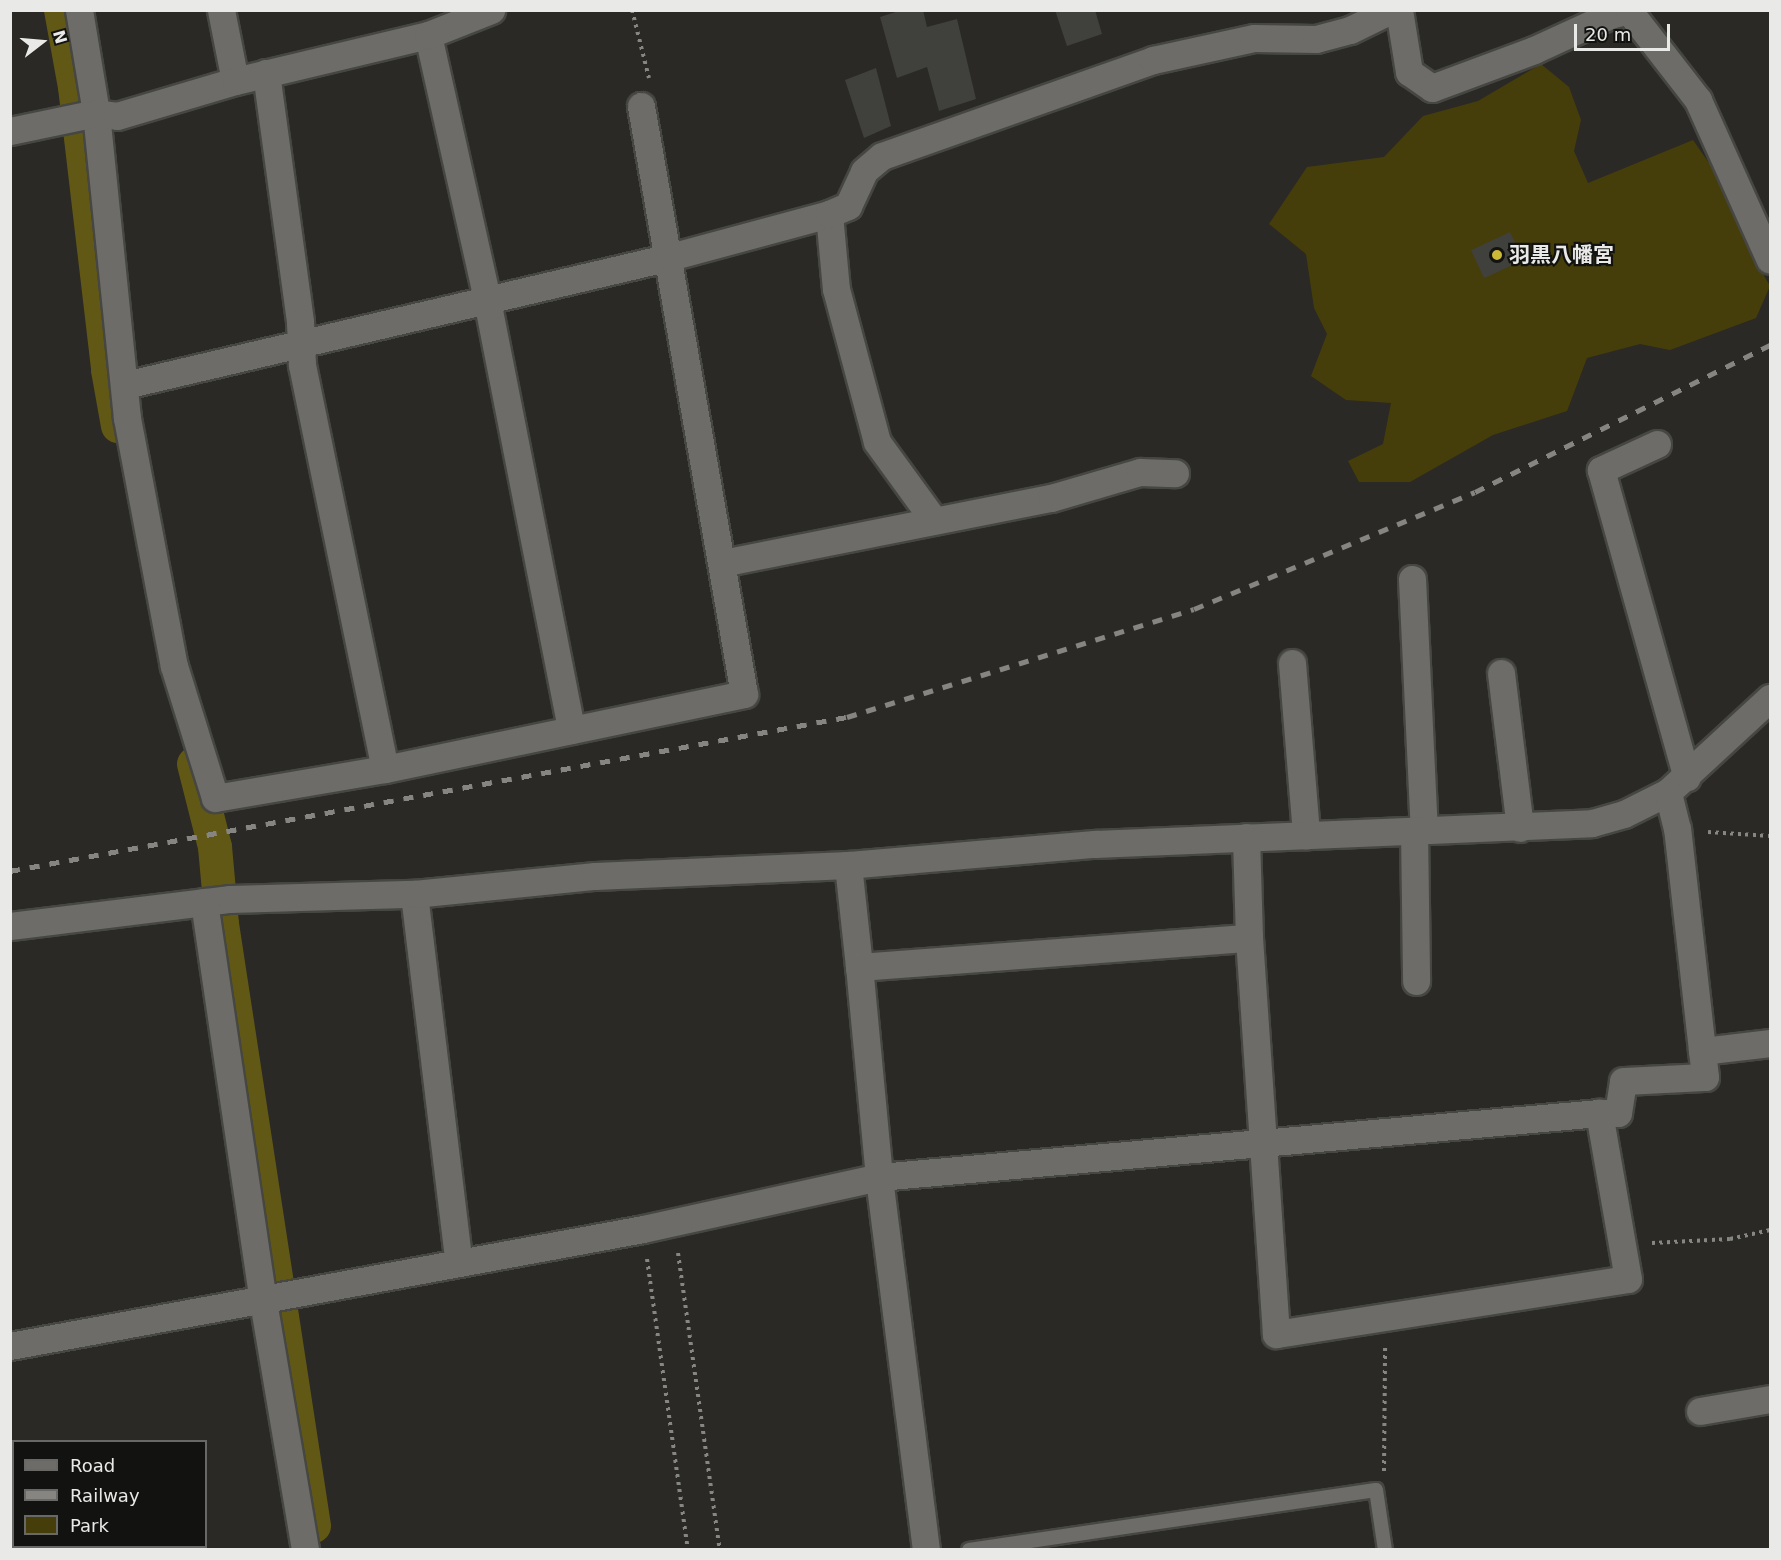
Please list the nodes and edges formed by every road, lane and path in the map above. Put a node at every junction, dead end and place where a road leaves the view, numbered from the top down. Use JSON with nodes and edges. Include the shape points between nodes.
{"nodes":[{"id":1,"x":79,"y":10,"type":"edge"},
{"id":2,"x":221,"y":10,"type":"edge"},
{"id":3,"x":491,"y":10,"type":"edge"},
{"id":4,"x":632,"y":10,"type":"edge"},
{"id":5,"x":1391,"y":10,"type":"edge"},
{"id":6,"x":1399,"y":10,"type":"edge"},
{"id":7,"x":1630,"y":11,"type":"edge"},
{"id":8,"x":434,"y":25,"type":"edge"},
{"id":9,"x":266,"y":73,"type":"junction"},
{"id":10,"x":235,"y":81,"type":"junction"},
{"id":11,"x":641,"y":106,"type":"joint"},
{"id":12,"x":96,"y":113,"type":"junction"},
{"id":13,"x":10,"y":131,"type":"edge"},
{"id":14,"x":829,"y":214,"type":"junction"},
{"id":15,"x":670,"y":257,"type":"junction"},
{"id":16,"x":1770,"y":260,"type":"edge"},
{"id":17,"x":487,"y":300,"type":"junction"},
{"id":18,"x":301,"y":344,"type":"junction"},
{"id":19,"x":125,"y":385,"type":"junction"},
{"id":20,"x":1657,"y":444,"type":"dead end"},
{"id":21,"x":1176,"y":473,"type":"dead end"},
{"id":22,"x":933,"y":519,"type":"junction"},
{"id":23,"x":722,"y":563,"type":"junction"},
{"id":24,"x":1412,"y":579,"type":"dead end"},
{"id":25,"x":1292,"y":663,"type":"dead end"},
{"id":26,"x":1501,"y":673,"type":"dead end"},
{"id":27,"x":1770,"y":698,"type":"edge"},
{"id":28,"x":571,"y":730,"type":"junction"},
{"id":29,"x":385,"y":769,"type":"junction"},
{"id":30,"x":1677,"y":784,"type":"junction"},
{"id":31,"x":1520,"y":828,"type":"junction"},
{"id":32,"x":1677,"y":829,"type":"junction"},
{"id":33,"x":1419,"y":830,"type":"junction"},
{"id":34,"x":1306,"y":835,"type":"junction"},
{"id":35,"x":1770,"y":836,"type":"edge"},
{"id":36,"x":1246,"y":837,"type":"junction"},
{"id":37,"x":848,"y":865,"type":"junction"},
{"id":38,"x":414,"y":894,"type":"junction"},
{"id":39,"x":217,"y":900,"type":"junction"},
{"id":40,"x":10,"y":926,"type":"edge"},
{"id":41,"x":1249,"y":938,"type":"junction"},
{"id":42,"x":859,"y":967,"type":"junction"},
{"id":43,"x":1416,"y":981,"type":"dead end"},
{"id":44,"x":1770,"y":1043,"type":"edge"},
{"id":45,"x":1702,"y":1051,"type":"junction"},
{"id":46,"x":1599,"y":1113,"type":"junction"},
{"id":47,"x":1263,"y":1142,"type":"junction"},
{"id":48,"x":879,"y":1177,"type":"junction"},
{"id":49,"x":673,"y":1222,"type":"junction"},
{"id":50,"x":643,"y":1229,"type":"junction"},
{"id":51,"x":1770,"y":1230,"type":"edge"},
{"id":52,"x":1622,"y":1245,"type":"junction"},
{"id":53,"x":458,"y":1260,"type":"junction"},
{"id":54,"x":263,"y":1301,"type":"junction"},
{"id":55,"x":1384,"y":1317,"type":"junction"},
{"id":56,"x":10,"y":1346,"type":"edge"},
{"id":57,"x":1770,"y":1399,"type":"edge"},
{"id":58,"x":1700,"y":1411,"type":"dead end"},
{"id":59,"x":1376,"y":1490,"type":"junction"},
{"id":60,"x":305,"y":1550,"type":"edge"},
{"id":61,"x":688,"y":1550,"type":"edge"},
{"id":62,"x":720,"y":1550,"type":"edge"},
{"id":63,"x":926,"y":1550,"type":"edge"},
{"id":64,"x":969,"y":1550,"type":"edge"},
{"id":65,"x":1385,"y":1550,"type":"edge"}],
"edges":[{"from":1,"to":12,"type":"street"},
{"from":2,"to":10,"type":"street"},
{"from":3,"to":8,"type":"street"},
{"from":4,"to":11,"type":"path","via":[[653,93]]},
{"from":5,"to":14,"type":"street","via":[[1350,30],[1316,39],[1254,38],[1153,60],[882,156],[864,171],[848,206]]},
{"from":6,"to":7,"type":"street","via":[[1408,72],[1432,88],[1534,50],[1610,15]]},
{"from":7,"to":16,"type":"street","via":[[1698,100]]},
{"from":8,"to":9,"type":"street"},
{"from":8,"to":17,"type":"street"},
{"from":9,"to":10,"type":"street"},
{"from":9,"to":18,"type":"street"},
{"from":10,"to":12,"type":"street","via":[[117,116]]},
{"from":11,"to":15,"type":"street"},
{"from":12,"to":13,"type":"street"},
{"from":12,"to":19,"type":"street"},
{"from":14,"to":15,"type":"street"},
{"from":14,"to":22,"type":"street","via":[[836,289],[877,442]]},
{"from":15,"to":17,"type":"street"},
{"from":15,"to":23,"type":"street"},
{"from":17,"to":18,"type":"street"},
{"from":17,"to":28,"type":"street"},
{"from":18,"to":19,"type":"street"},
{"from":18,"to":29,"type":"street","via":[[302,365]]},
{"from":19,"to":29,"type":"street","via":[[174,666],[215,798]]},
{"from":20,"to":30,"type":"street","via":[[1601,470]]},
{"from":21,"to":22,"type":"street","via":[[1140,472],[1051,498]]},
{"from":22,"to":23,"type":"street"},
{"from":23,"to":28,"type":"street","via":[[744,694]]},
{"from":24,"to":33,"type":"street"},
{"from":25,"to":34,"type":"street"},
{"from":26,"to":31,"type":"street"},
{"from":27,"to":30,"type":"street"},
{"from":28,"to":29,"type":"street"},
{"from":30,"to":31,"type":"street","via":[[1624,814],[1592,823]]},
{"from":30,"to":32,"type":"street"},
{"from":31,"to":33,"type":"street"},
{"from":32,"to":35,"type":"path"},
{"from":32,"to":45,"type":"street"},
{"from":33,"to":34,"type":"street"},
{"from":33,"to":43,"type":"street"},
{"from":34,"to":36,"type":"street"},
{"from":36,"to":37,"type":"street","via":[[1095,844]]},
{"from":36,"to":41,"type":"street"},
{"from":37,"to":38,"type":"street","via":[[595,876]]},
{"from":37,"to":42,"type":"street"},
{"from":38,"to":39,"type":"street"},
{"from":38,"to":53,"type":"street"},
{"from":39,"to":40,"type":"street"},
{"from":39,"to":54,"type":"street"},
{"from":41,"to":42,"type":"street"},
{"from":41,"to":47,"type":"street"},
{"from":42,"to":48,"type":"street"},
{"from":44,"to":45,"type":"street"},
{"from":45,"to":46,"type":"street","via":[[1705,1077],[1623,1081],[1618,1113]]},
{"from":46,"to":47,"type":"street"},
{"from":46,"to":52,"type":"street"},
{"from":47,"to":48,"type":"street"},
{"from":47,"to":55,"type":"street","via":[[1276,1334]]},
{"from":48,"to":49,"type":"street"},
{"from":48,"to":63,"type":"street"},
{"from":49,"to":50,"type":"street"},
{"from":49,"to":62,"type":"path"},
{"from":50,"to":53,"type":"street"},
{"from":50,"to":61,"type":"path"},
{"from":51,"to":52,"type":"path","via":[[1730,1239]]},
{"from":52,"to":55,"type":"street","via":[[1628,1279]]},
{"from":53,"to":54,"type":"street"},
{"from":54,"to":56,"type":"street"},
{"from":54,"to":60,"type":"street"},
{"from":55,"to":59,"type":"path","via":[[1383,1481]]},
{"from":57,"to":58,"type":"street"},
{"from":59,"to":64,"type":"lane"},
{"from":59,"to":65,"type":"lane"}]}
